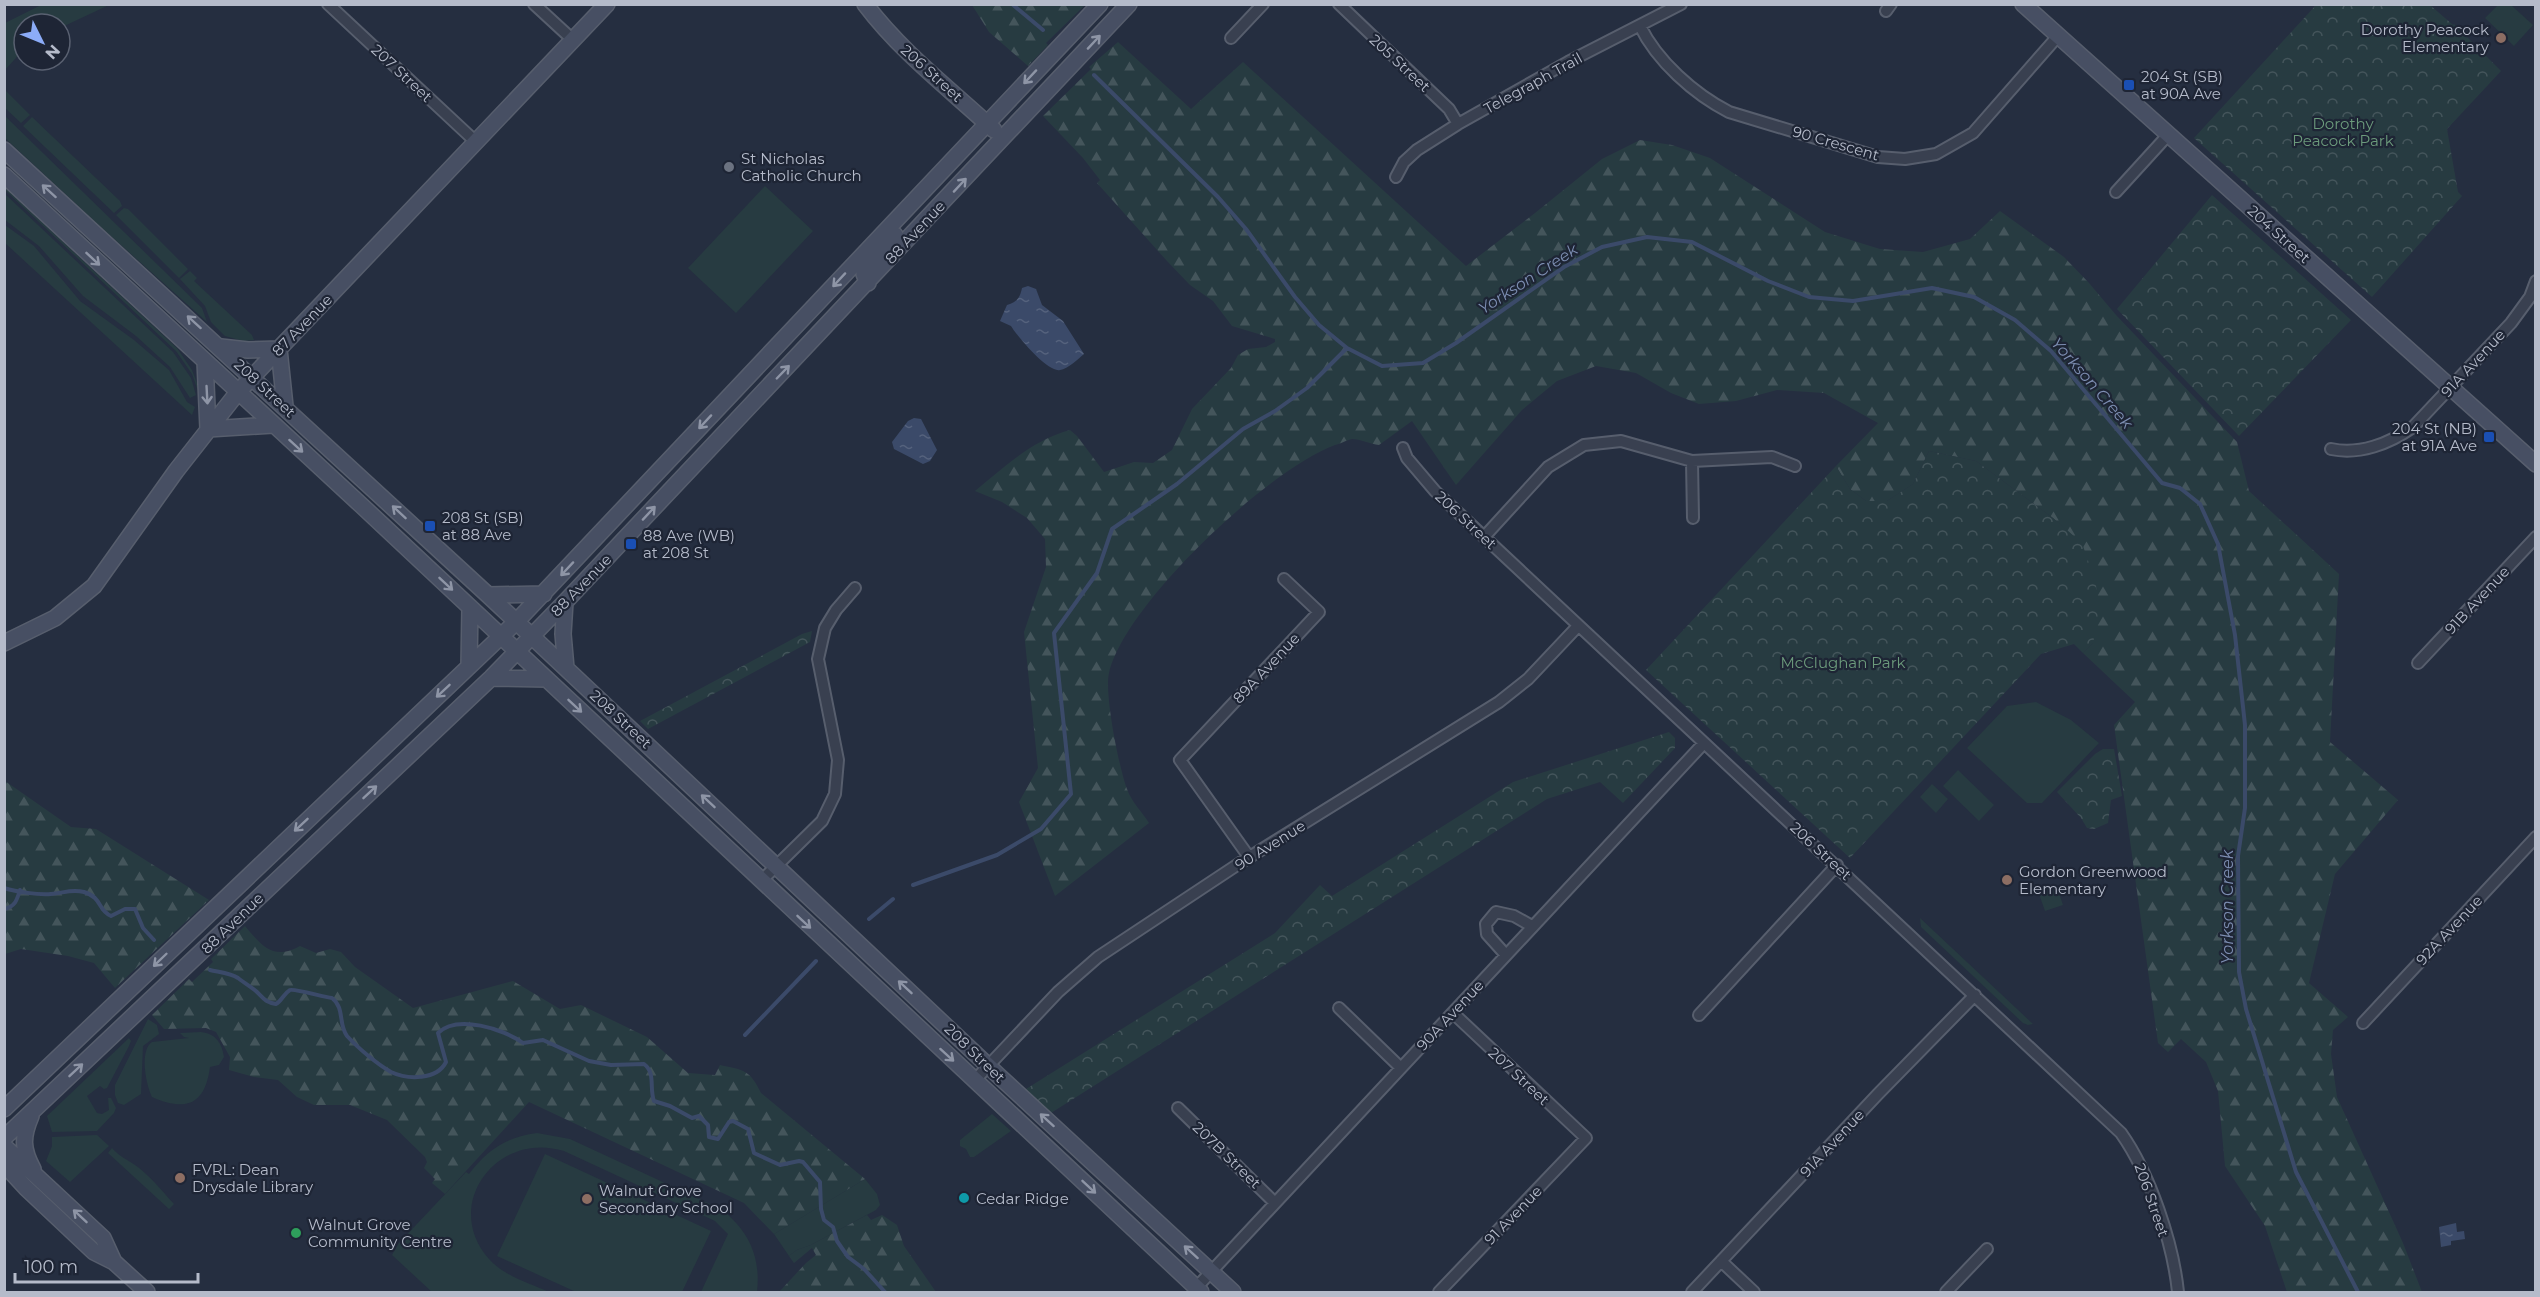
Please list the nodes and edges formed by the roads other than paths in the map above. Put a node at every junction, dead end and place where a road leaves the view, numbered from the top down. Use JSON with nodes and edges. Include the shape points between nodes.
{"nodes":[{"id":1,"x":328,"y":4,"type":"edge"},
{"id":2,"x":534,"y":4,"type":"edge"},
{"id":3,"x":607,"y":4,"type":"edge"},
{"id":4,"x":865,"y":4,"type":"edge"},
{"id":5,"x":1100,"y":4,"type":"edge"},
{"id":6,"x":1130,"y":4,"type":"edge"},
{"id":7,"x":1263,"y":4,"type":"edge"},
{"id":8,"x":1339,"y":4,"type":"edge"},
{"id":9,"x":1681,"y":4,"type":"edge"},
{"id":10,"x":2023,"y":4,"type":"edge"},
{"id":11,"x":1640,"y":26,"type":"junction"},
{"id":12,"x":2058,"y":36,"type":"junction"},
{"id":13,"x":1231,"y":38,"type":"dead end"},
{"id":14,"x":573,"y":40,"type":"junction"},
{"id":15,"x":987,"y":123,"type":"junction"},
{"id":16,"x":1458,"y":124,"type":"junction"},
{"id":17,"x":2168,"y":135,"type":"junction"},
{"id":18,"x":1003,"y":138,"type":"junction"},
{"id":19,"x":476,"y":142,"type":"junction"},
{"id":20,"x":4,"y":150,"type":"edge"},
{"id":21,"x":4,"y":175,"type":"edge"},
{"id":22,"x":1396,"y":177,"type":"dead end"},
{"id":23,"x":928,"y":186,"type":"junction"},
{"id":24,"x":2116,"y":192,"type":"dead end"},
{"id":25,"x":2535,"y":281,"type":"edge"},
{"id":26,"x":868,"y":283,"type":"junction"},
{"id":27,"x":221,"y":347,"type":"junction"},
{"id":28,"x":279,"y":349,"type":"junction"},
{"id":29,"x":205,"y":361,"type":"junction"},
{"id":30,"x":252,"y":376,"type":"junction"},
{"id":31,"x":2451,"y":388,"type":"junction"},
{"id":32,"x":238,"y":392,"type":"junction"},
{"id":33,"x":285,"y":406,"type":"junction"},
{"id":34,"x":273,"y":425,"type":"junction"},
{"id":35,"x":208,"y":429,"type":"junction"},
{"id":36,"x":1403,"y":448,"type":"dead end"},
{"id":37,"x":2331,"y":449,"type":"dead end"},
{"id":38,"x":1692,"y":460,"type":"junction"},
{"id":39,"x":2535,"y":464,"type":"edge"},
{"id":40,"x":1795,"y":466,"type":"dead end"},
{"id":41,"x":1693,"y":518,"type":"dead end"},
{"id":42,"x":1484,"y":537,"type":"junction"},
{"id":43,"x":2535,"y":537,"type":"edge"},
{"id":44,"x":1284,"y":579,"type":"dead end"},
{"id":45,"x":855,"y":588,"type":"dead end"},
{"id":46,"x":544,"y":594,"type":"junction"},
{"id":47,"x":488,"y":595,"type":"junction"},
{"id":48,"x":565,"y":602,"type":"junction"},
{"id":49,"x":470,"y":607,"type":"junction"},
{"id":50,"x":517,"y":621,"type":"junction"},
{"id":51,"x":1578,"y":626,"type":"junction"},
{"id":52,"x":532,"y":636,"type":"junction"},
{"id":53,"x":501,"y":637,"type":"junction"},
{"id":54,"x":4,"y":643,"type":"edge"},
{"id":55,"x":517,"y":651,"type":"junction"},
{"id":56,"x":2418,"y":663,"type":"dead end"},
{"id":57,"x":469,"y":666,"type":"junction"},
{"id":58,"x":566,"y":668,"type":"junction"},
{"id":59,"x":491,"y":678,"type":"junction"},
{"id":60,"x":546,"y":679,"type":"junction"},
{"id":61,"x":1704,"y":743,"type":"junction"},
{"id":62,"x":2535,"y":837,"type":"edge"},
{"id":63,"x":1249,"y":857,"type":"junction"},
{"id":64,"x":1837,"y":865,"type":"junction"},
{"id":65,"x":777,"y":866,"type":"junction"},
{"id":66,"x":761,"y":881,"type":"junction"},
{"id":67,"x":1532,"y":926,"type":"junction"},
{"id":68,"x":1505,"y":954,"type":"junction"},
{"id":69,"x":1975,"y":995,"type":"junction"},
{"id":70,"x":1339,"y":1008,"type":"dead end"},
{"id":71,"x":1452,"y":1013,"type":"junction"},
{"id":72,"x":1699,"y":1015,"type":"dead end"},
{"id":73,"x":2363,"y":1023,"type":"dead end"},
{"id":74,"x":988,"y":1066,"type":"junction"},
{"id":75,"x":1401,"y":1068,"type":"junction"},
{"id":76,"x":975,"y":1080,"type":"junction"},
{"id":77,"x":11,"y":1099,"type":"edge"},
{"id":78,"x":1178,"y":1108,"type":"dead end"},
{"id":79,"x":4,"y":1109,"type":"edge"},
{"id":80,"x":33,"y":1110,"type":"junction"},
{"id":81,"x":4,"y":1138,"type":"edge"},
{"id":82,"x":1586,"y":1138,"type":"joint"},
{"id":83,"x":4,"y":1146,"type":"edge"},
{"id":84,"x":4,"y":1164,"type":"edge"},
{"id":85,"x":4,"y":1177,"type":"edge"},
{"id":86,"x":37,"y":1177,"type":"junction"},
{"id":87,"x":26,"y":1188,"type":"junction"},
{"id":88,"x":1275,"y":1203,"type":"junction"},
{"id":89,"x":1987,"y":1249,"type":"dead end"},
{"id":90,"x":1721,"y":1261,"type":"junction"},
{"id":91,"x":114,"y":1262,"type":"junction"},
{"id":92,"x":1211,"y":1271,"type":"junction"},
{"id":93,"x":1198,"y":1290,"type":"edge"},
{"id":94,"x":147,"y":1293,"type":"edge"},
{"id":95,"x":1233,"y":1293,"type":"edge"},
{"id":96,"x":1439,"y":1293,"type":"edge"},
{"id":97,"x":1692,"y":1293,"type":"edge"},
{"id":98,"x":1754,"y":1293,"type":"edge"},
{"id":99,"x":1946,"y":1293,"type":"edge"},
{"id":100,"x":2178,"y":1293,"type":"edge"}],
"edges":[{"from":1,"to":19,"type":"street","name":"207 Street"},
{"from":2,"to":14,"type":"street"},
{"from":3,"to":14,"type":"main road","name":"87 Avenue"},
{"from":4,"to":15,"type":"main road","name":"206 Street","via":[[915,61]]},
{"from":5,"to":15,"type":"main road","name":"88 Avenue","one_way":true},
{"from":18,"to":6,"type":"main road","name":"88 Avenue","one_way":true},
{"from":7,"to":13,"type":"street"},
{"from":8,"to":16,"type":"street","name":"205 Street","via":[[1449,109]]},
{"from":9,"to":11,"type":"street","name":"Telegraph Trail"},
{"from":10,"to":12,"type":"main road","name":"204 Street"},
{"from":11,"to":12,"type":"street","name":"90 Crescent","via":[[1656,52],[1711,102],[1729,112],[1878,157],[1905,159],[1936,154],[1973,133]]},
{"from":11,"to":16,"type":"street","name":"Telegraph Trail"},
{"from":12,"to":17,"type":"main road","name":"204 Street"},
{"from":14,"to":19,"type":"main road","name":"87 Avenue"},
{"from":15,"to":18,"type":"main road","name":"206 Street"},
{"from":15,"to":23,"type":"main road","name":"88 Avenue"},
{"from":16,"to":22,"type":"street","name":"Telegraph Trail","via":[[1417,150]]},
{"from":17,"to":24,"type":"street"},
{"from":17,"to":31,"type":"main road","name":"204 Street"},
{"from":26,"to":18,"type":"main road","name":"88 Avenue","one_way":true},
{"from":19,"to":28,"type":"main road","name":"87 Avenue"},
{"from":27,"to":20,"type":"main road","name":"208 Street","one_way":true},
{"from":21,"to":29,"type":"main road","name":"208 Street","one_way":true},
{"from":23,"to":26,"type":"main road","via":[[920,206],[866,268]]},
{"from":23,"to":46,"type":"main road","name":"88 Avenue","one_way":true},
{"from":25,"to":31,"type":"street","name":"91A Avenue","via":[[2530,297],[2511,323]]},
{"from":48,"to":26,"type":"main road","name":"88 Avenue","one_way":true},
{"from":27,"to":28,"type":"main road"},
{"from":27,"to":30,"type":"main road","name":"208 Street"},
{"from":28,"to":30,"type":"main road","name":"87 Avenue"},
{"from":28,"to":33,"type":"main road"},
{"from":29,"to":32,"type":"main road","name":"208 Street"},
{"from":29,"to":35,"type":"main road","one_way":true},
{"from":30,"to":32,"type":"main road","name":"87 Avenue"},
{"from":30,"to":33,"type":"main road","name":"208 Street"},
{"from":31,"to":37,"type":"street","name":"91A Avenue","via":[[2402,435],[2348,453]]},
{"from":31,"to":39,"type":"main road","name":"204 Street"},
{"from":32,"to":34,"type":"main road","name":"208 Street"},
{"from":32,"to":35,"type":"main road","name":"87 Avenue"},
{"from":47,"to":33,"type":"main road","name":"208 Street","one_way":true},
{"from":34,"to":35,"type":"main road"},
{"from":34,"to":49,"type":"main road","name":"208 Street","one_way":true},
{"from":35,"to":54,"type":"main road","name":"87 Avenue","via":[[94,586],[55,618]]},
{"from":36,"to":42,"type":"street","name":"206 Street","via":[[1427,484]]},
{"from":38,"to":40,"type":"street","via":[[1772,457]]},
{"from":38,"to":41,"type":"street"},
{"from":38,"to":42,"type":"street","via":[[1621,441],[1584,445],[1548,467]]},
{"from":42,"to":51,"type":"street","name":"206 Street"},
{"from":43,"to":56,"type":"street","name":"91B Avenue"},
{"from":44,"to":63,"type":"street","name":"89A Avenue","via":[[1319,612],[1180,760]]},
{"from":45,"to":65,"type":"street","via":[[825,628],[818,659],[838,760],[836,794],[822,821]]},
{"from":46,"to":47,"type":"main road"},
{"from":46,"to":50,"type":"main road","name":"88 Avenue"},
{"from":47,"to":50,"type":"main road","name":"208 Street"},
{"from":48,"to":52,"type":"main road","name":"88 Avenue"},
{"from":48,"to":58,"type":"main road"},
{"from":49,"to":53,"type":"main road","name":"208 Street"},
{"from":49,"to":57,"type":"main road"},
{"from":50,"to":52,"type":"main road","name":"208 Street"},
{"from":50,"to":53,"type":"main road","name":"88 Avenue"},
{"from":51,"to":61,"type":"street","name":"206 Street"},
{"from":51,"to":63,"type":"street","name":"90 Avenue","via":[[1510,694]]},
{"from":52,"to":55,"type":"main road","name":"88 Avenue"},
{"from":52,"to":58,"type":"main road","name":"208 Street"},
{"from":53,"to":55,"type":"main road","name":"208 Street"},
{"from":53,"to":57,"type":"main road","name":"88 Avenue"},
{"from":55,"to":59,"type":"main road","name":"88 Avenue"},
{"from":55,"to":60,"type":"main road","name":"208 Street"},
{"from":57,"to":77,"type":"main road","name":"88 Avenue","one_way":true},
{"from":65,"to":58,"type":"main road","name":"208 Street","one_way":true},
{"from":59,"to":60,"type":"main road"},
{"from":80,"to":59,"type":"main road","name":"88 Avenue","one_way":true},
{"from":60,"to":66,"type":"main road","name":"208 Street","one_way":true},
{"from":61,"to":64,"type":"street","name":"206 Street"},
{"from":61,"to":67,"type":"street","name":"90A Avenue"},
{"from":62,"to":73,"type":"street","name":"92A Avenue"},
{"from":63,"to":74,"type":"street","name":"90 Avenue","via":[[1082,970]]},
{"from":64,"to":69,"type":"street","name":"206 Street"},
{"from":64,"to":72,"type":"street"},
{"from":65,"to":66,"type":"street"},
{"from":74,"to":65,"type":"main road","name":"208 Street","one_way":true},
{"from":66,"to":76,"type":"main road","name":"208 Street","one_way":true},
{"from":67,"to":68,"type":"street","name":"90A Avenue"},
{"from":67,"to":68,"type":"street","via":[[1496,912],[1486,924],[1487,934]]},
{"from":68,"to":71,"type":"street","name":"90A Avenue"},
{"from":69,"to":90,"type":"street","name":"91A Avenue"},
{"from":69,"to":100,"type":"street","name":"206 Street","via":[[2115,1127],[2132,1149],[2152,1192]]},
{"from":70,"to":75,"type":"street"},
{"from":71,"to":75,"type":"street","name":"90A Avenue"},
{"from":71,"to":82,"type":"street","name":"207 Street"},
{"from":74,"to":76,"type":"street","name":"90 Avenue"},
{"from":92,"to":74,"type":"main road","name":"208 Street","one_way":true},
{"from":75,"to":88,"type":"street","name":"90A Avenue"},
{"from":76,"to":93,"type":"main road","name":"208 Street","one_way":true},
{"from":77,"to":79,"type":"main road","name":"88 Avenue"},
{"from":78,"to":88,"type":"street","name":"207B Street"},
{"from":80,"to":81,"type":"main road","name":"88 Avenue"},
{"from":80,"to":86,"type":"main road","via":[[22,1145]]},
{"from":82,"to":96,"type":"street","name":"91 Avenue"},
{"from":83,"to":86,"type":"main road"},
{"from":84,"to":87,"type":"main road"},
{"from":85,"to":87,"type":"main road"},
{"from":91,"to":86,"type":"main road","one_way":true,"via":[[104,1239]]},
{"from":87,"to":91,"type":"main road","via":[[94,1252]]},
{"from":88,"to":92,"type":"street","name":"90A Avenue"},
{"from":89,"to":99,"type":"street"},
{"from":90,"to":97,"type":"street","name":"91A Avenue"},
{"from":90,"to":98,"type":"street"},
{"from":91,"to":94,"type":"main road"},
{"from":92,"to":93,"type":"street","name":"90A Avenue"},
{"from":92,"to":95,"type":"main road","name":"208 Street"}]}
